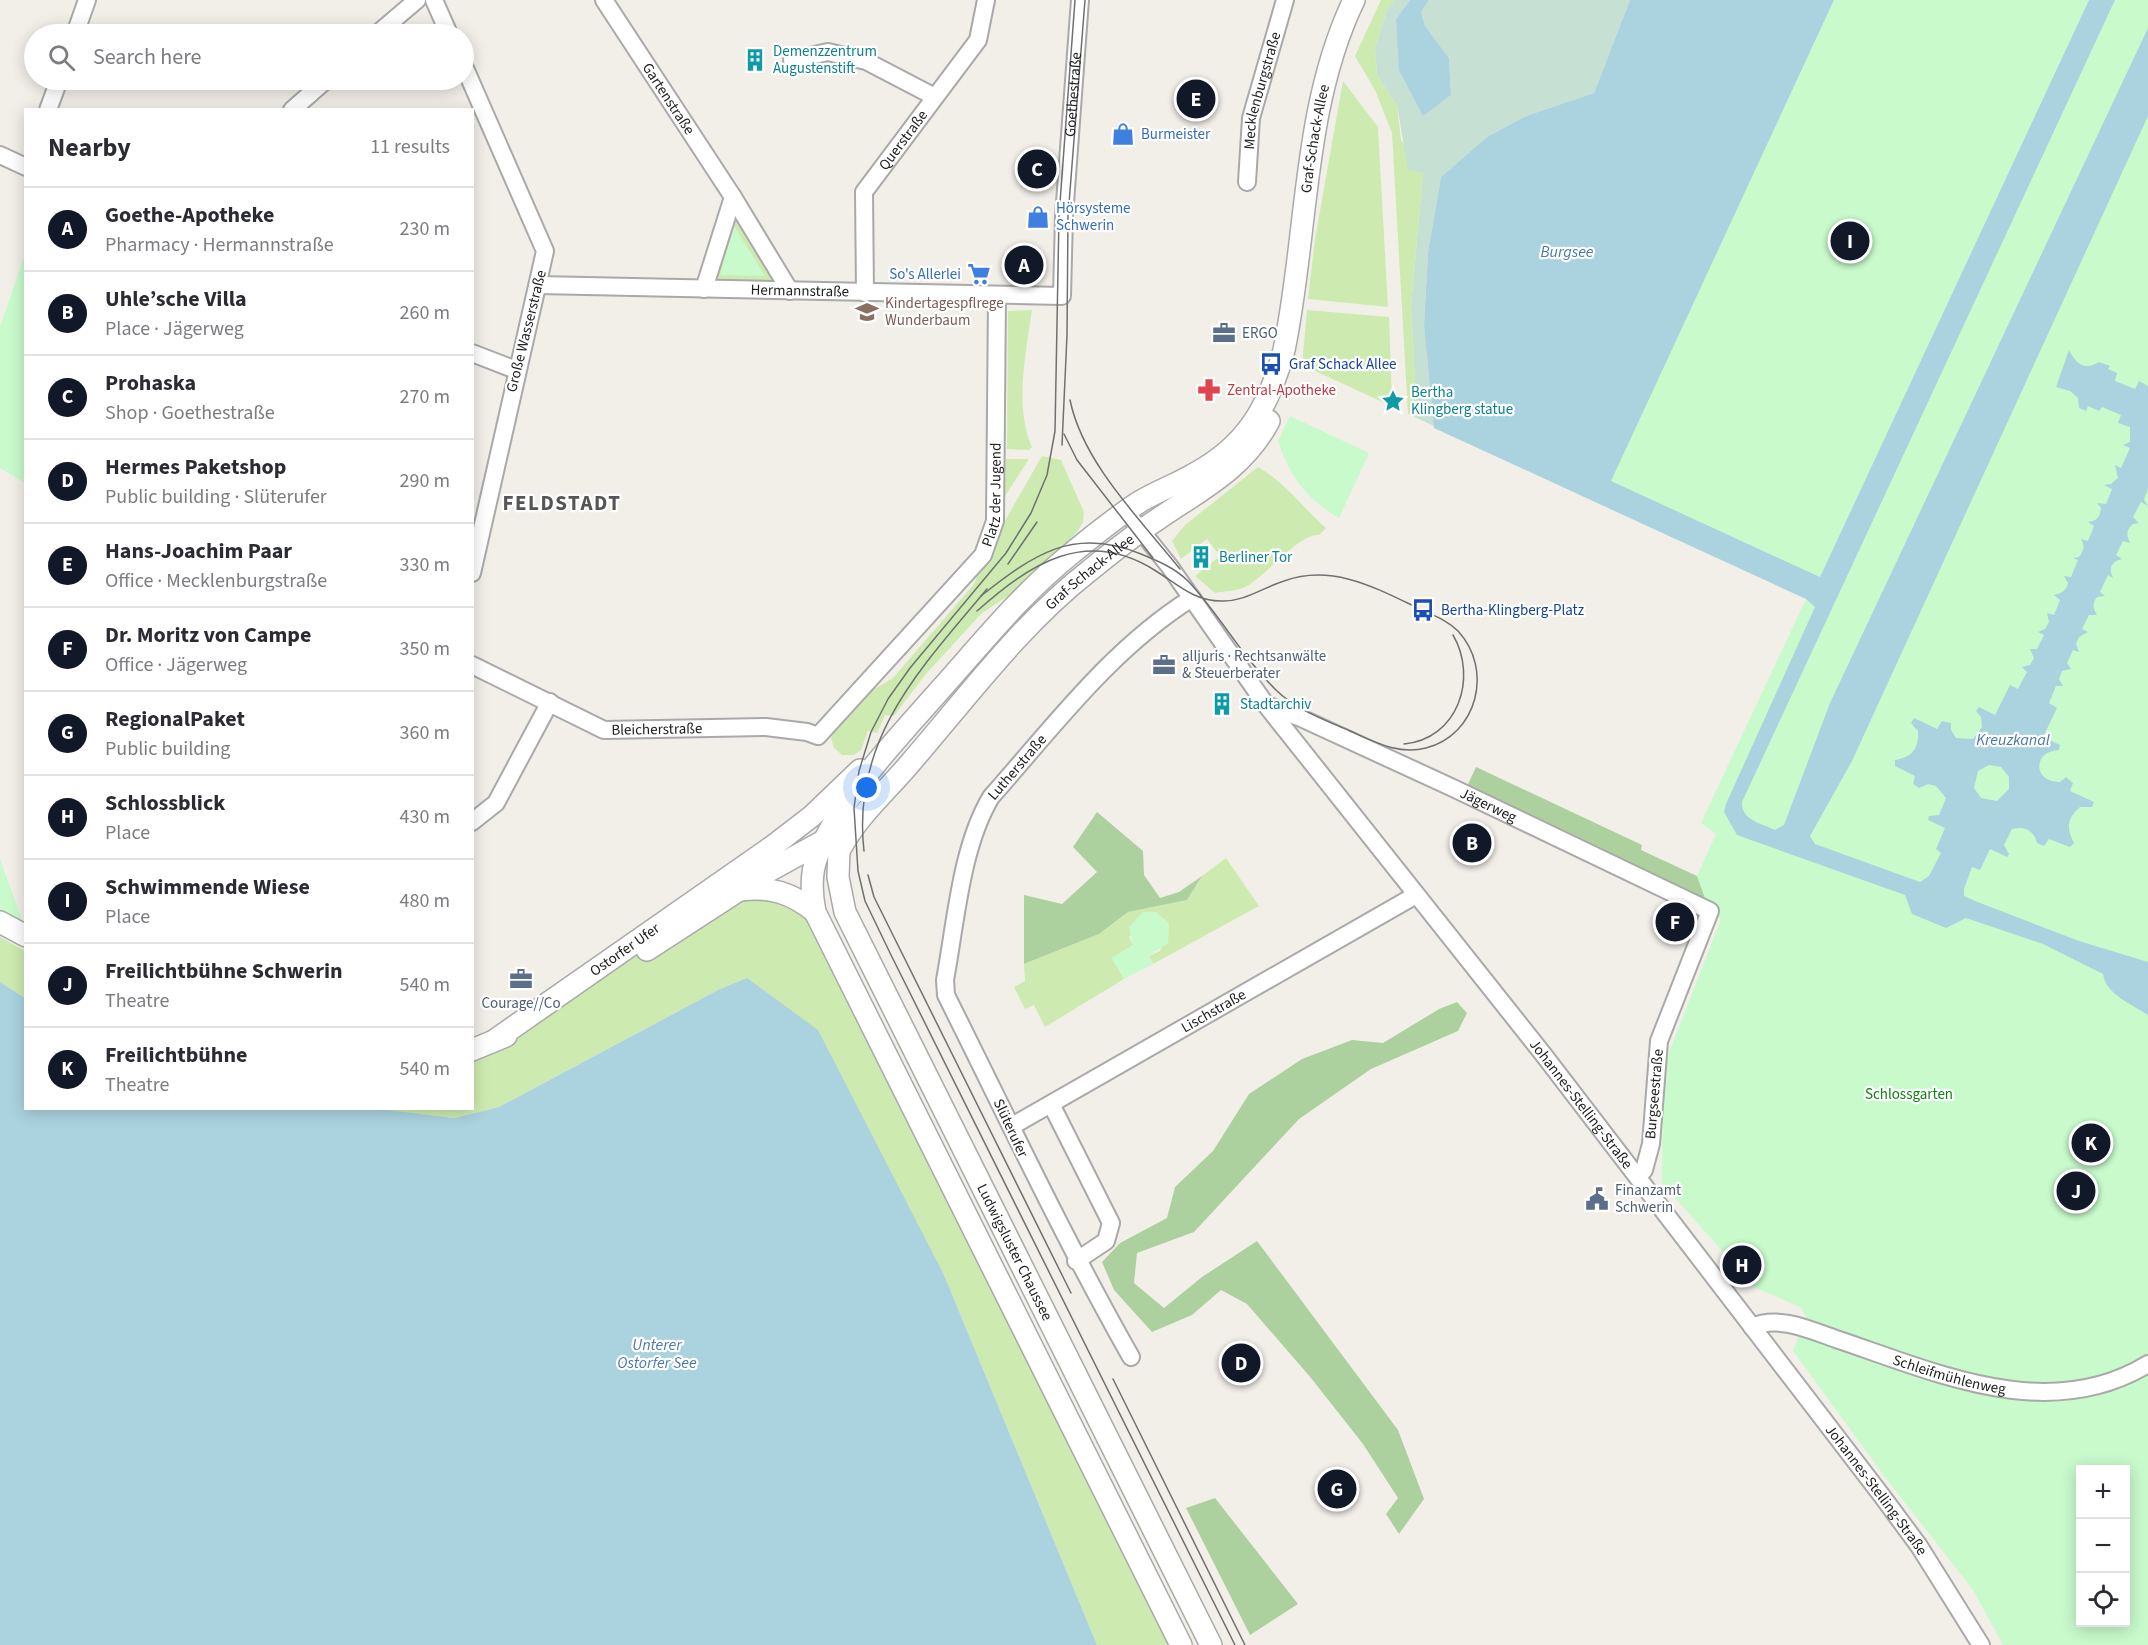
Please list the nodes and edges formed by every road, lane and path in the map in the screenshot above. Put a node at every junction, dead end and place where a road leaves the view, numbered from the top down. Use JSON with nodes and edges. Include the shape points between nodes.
{"nodes":[{"id":1,"x":87,"y":0,"type":"edge"},
{"id":2,"x":417,"y":0,"type":"edge"},
{"id":3,"x":434,"y":0,"type":"edge"},
{"id":4,"x":604,"y":0,"type":"edge"},
{"id":5,"x":986,"y":0,"type":"edge"},
{"id":6,"x":1080,"y":0,"type":"edge"},
{"id":7,"x":1285,"y":0,"type":"edge"},
{"id":8,"x":1354,"y":0,"type":"edge"},
{"id":9,"x":79,"y":24,"type":"edge"},
{"id":10,"x":389,"y":24,"type":"edge"},
{"id":11,"x":445,"y":24,"type":"edge"},
{"id":12,"x":792,"y":60,"type":"dead end"},
{"id":13,"x":474,"y":89,"type":"edge"},
{"id":14,"x":55,"y":90,"type":"edge"},
{"id":15,"x":315,"y":90,"type":"edge"},
{"id":16,"x":935,"y":97,"type":"junction"},
{"id":17,"x":49,"y":108,"type":"edge"},
{"id":18,"x":294,"y":108,"type":"edge"},
{"id":19,"x":0,"y":155,"type":"edge"},
{"id":20,"x":24,"y":166,"type":"edge"},
{"id":21,"x":1247,"y":182,"type":"dead end"},
{"id":22,"x":733,"y":197,"type":"junction"},
{"id":23,"x":538,"y":285,"type":"junction"},
{"id":24,"x":704,"y":289,"type":"junction"},
{"id":25,"x":790,"y":291,"type":"junction"},
{"id":26,"x":865,"y":293,"type":"junction"},
{"id":27,"x":997,"y":297,"type":"junction"},
{"id":28,"x":1062,"y":297,"type":"joint"},
{"id":29,"x":1291,"y":316,"type":"junction"},
{"id":30,"x":474,"y":354,"type":"edge"},
{"id":31,"x":516,"y":370,"type":"junction"},
{"id":32,"x":1126,"y":512,"type":"junction"},
{"id":33,"x":1142,"y":532,"type":"junction"},
{"id":34,"x":474,"y":564,"type":"edge"},
{"id":35,"x":1192,"y":598,"type":"junction"},
{"id":36,"x":474,"y":666,"type":"edge"},
{"id":37,"x":550,"y":702,"type":"junction"},
{"id":38,"x":1266,"y":705,"type":"junction"},
{"id":39,"x":904,"y":731,"type":"junction"},
{"id":40,"x":818,"y":736,"type":"joint"},
{"id":41,"x":847,"y":782,"type":"junction"},
{"id":42,"x":812,"y":816,"type":"joint"},
{"id":43,"x":474,"y":820,"type":"edge"},
{"id":44,"x":839,"y":833,"type":"junction"},
{"id":45,"x":794,"y":856,"type":"junction"},
{"id":46,"x":754,"y":859,"type":"junction"},
{"id":47,"x":813,"y":872,"type":"junction"},
{"id":48,"x":737,"y":890,"type":"junction"},
{"id":49,"x":1416,"y":895,"type":"junction"},
{"id":50,"x":1710,"y":911,"type":"joint"},
{"id":51,"x":815,"y":912,"type":"junction"},
{"id":52,"x":845,"y":912,"type":"junction"},
{"id":53,"x":0,"y":922,"type":"edge"},
{"id":54,"x":24,"y":935,"type":"edge"},
{"id":55,"x":946,"y":995,"type":"joint"},
{"id":56,"x":495,"y":1040,"type":"junction"},
{"id":57,"x":474,"y":1049,"type":"edge"},
{"id":58,"x":1051,"y":1104,"type":"junction"},
{"id":59,"x":1012,"y":1126,"type":"junction"},
{"id":60,"x":1638,"y":1176,"type":"junction"},
{"id":61,"x":1076,"y":1261,"type":"junction"},
{"id":62,"x":1752,"y":1327,"type":"junction"},
{"id":63,"x":1131,"y":1357,"type":"dead end"},
{"id":64,"x":2148,"y":1364,"type":"edge"},
{"id":65,"x":1181,"y":1645,"type":"edge"},
{"id":66,"x":1211,"y":1645,"type":"edge"},
{"id":67,"x":1981,"y":1645,"type":"edge"}],
"edges":[{"from":1,"to":9,"type":"street"},
{"from":2,"to":10,"type":"street"},
{"from":3,"to":11,"type":"street"},
{"from":4,"to":22,"type":"street","name":"Gartenstraße"},
{"from":5,"to":16,"type":"street","name":"Querstraße","via":[[978,40]]},
{"from":6,"to":28,"type":"street","name":"Goethestraße"},
{"from":7,"to":21,"type":"street","name":"Mecklenburgstraße","via":[[1251,118]]},
{"from":8,"to":29,"type":"street","name":"Graf-Schack-Allee","via":[[1335,50],[1321,107]]},
{"from":12,"to":16,"type":"street","via":[[828,52],[866,61]]},
{"from":13,"to":23,"type":"street","name":"Große Wasserstraße","via":[[545,251]]},
{"from":14,"to":17,"type":"street"},
{"from":15,"to":18,"type":"street"},
{"from":16,"to":26,"type":"street","name":"Querstraße","via":[[864,192]]},
{"from":19,"to":20,"type":"street"},
{"from":22,"to":24,"type":"street"},
{"from":22,"to":25,"type":"street","name":"Gartenstraße"},
{"from":23,"to":24,"type":"street","name":"Hermannstraße"},
{"from":23,"to":31,"type":"street","name":"Große Wasserstraße"},
{"from":24,"to":25,"type":"street","name":"Hermannstraße"},
{"from":25,"to":26,"type":"street","name":"Hermannstraße"},
{"from":26,"to":27,"type":"street","name":"Hermannstraße"},
{"from":27,"to":28,"type":"street","name":"Hermannstraße"},
{"from":27,"to":40,"type":"street","name":"Platz der Jugend","via":[[995,521],[991,539],[983,555]]},
{"from":29,"to":32,"type":"street","name":"Graf-Schack-Allee","via":[[1277,377],[1256,421],[1214,463]]},
{"from":29,"to":33,"type":"street","name":"Graf-Schack-Allee","via":[[1284,383],[1255,446],[1224,477]]},
{"from":30,"to":31,"type":"street"},
{"from":31,"to":34,"type":"street","name":"Große Wasserstraße"},
{"from":32,"to":33,"type":"street"},
{"from":32,"to":39,"type":"street","name":"Graf-Schack-Allee","via":[[1027,592]]},
{"from":33,"to":35,"type":"street"},
{"from":33,"to":44,"type":"street","name":"Graf-Schack-Allee","via":[[1088,571],[1045,609],[910,764]]},
{"from":35,"to":38,"type":"street","name":"Johannes-Stelling-Straße"},
{"from":35,"to":55,"type":"street","name":"Lutherstraße","via":[[1172,611],[1091,684],[978,818],[945,980]]},
{"from":36,"to":37,"type":"street","name":"Bleicherstraße"},
{"from":37,"to":40,"type":"street","name":"Bleicherstraße","via":[[604,730],[766,728]]},
{"from":37,"to":43,"type":"street","via":[[496,802]]},
{"from":38,"to":49,"type":"street","name":"Johannes-Stelling-Straße"},
{"from":38,"to":50,"type":"street","name":"Jägerweg","via":[[1459,790]]},
{"from":39,"to":41,"type":"street","name":"Graf-Schack-Allee"},
{"from":39,"to":44,"type":"street","name":"Graf-Schack-Allee"},
{"from":41,"to":42,"type":"street","name":"Graf-Schack-Allee"},
{"from":41,"to":44,"type":"street","name":"Ludwigsluster Chaussee"},
{"from":41,"to":45,"type":"street","name":"Graf-Schack-Allee"},
{"from":42,"to":46,"type":"street","name":"Ostorfer Ufer"},
{"from":44,"to":45,"type":"street","name":"Ostorfer Ufer"},
{"from":44,"to":47,"type":"street","name":"Graf-Schack-Allee"},
{"from":44,"to":52,"type":"street","name":"Ludwigsluster Chaussee"},
{"from":45,"to":46,"type":"street","name":"Ostorfer Ufer"},
{"from":45,"to":47,"type":"street"},
{"from":45,"to":48,"type":"street","name":"Ostorfer Ufer"},
{"from":46,"to":56,"type":"street","name":"Ostorfer Ufer"},
{"from":47,"to":51,"type":"street","name":"Graf-Schack-Allee"},
{"from":47,"to":52,"type":"street"},
{"from":48,"to":51,"type":"street","via":[[785,892]]},
{"from":48,"to":56,"type":"street","name":"Ostorfer Ufer","via":[[524,1030]]},
{"from":49,"to":58,"type":"street","name":"Lischstraße"},
{"from":49,"to":60,"type":"street","name":"Johannes-Stelling-Straße"},
{"from":50,"to":60,"type":"street","name":"Burgseestraße","via":[[1659,1041],[1651,1144],[1644,1170]]},
{"from":51,"to":65,"type":"street","name":"Ludwigsluster Chaussee"},
{"from":52,"to":66,"type":"street","name":"Ludwigsluster Chaussee"},
{"from":53,"to":54,"type":"street"},
{"from":55,"to":59,"type":"street","name":"Slüterufer"},
{"from":56,"to":57,"type":"street","name":"Ostorfer Ufer"},
{"from":58,"to":59,"type":"street","name":"Lischstraße"},
{"from":58,"to":61,"type":"street","via":[[1111,1223],[1106,1241]]},
{"from":59,"to":61,"type":"street","name":"Slüterufer"},
{"from":60,"to":62,"type":"street","name":"Johannes-Stelling-Straße"},
{"from":61,"to":63,"type":"street","name":"Slüterufer"},
{"from":62,"to":64,"type":"street","name":"Schleifmühlenweg","via":[[1763,1322],[1801,1327],[1966,1383],[2038,1393],[2091,1389],[2125,1378]]},
{"from":62,"to":67,"type":"street","name":"Johannes-Stelling-Straße","via":[[1919,1546]]}]}
